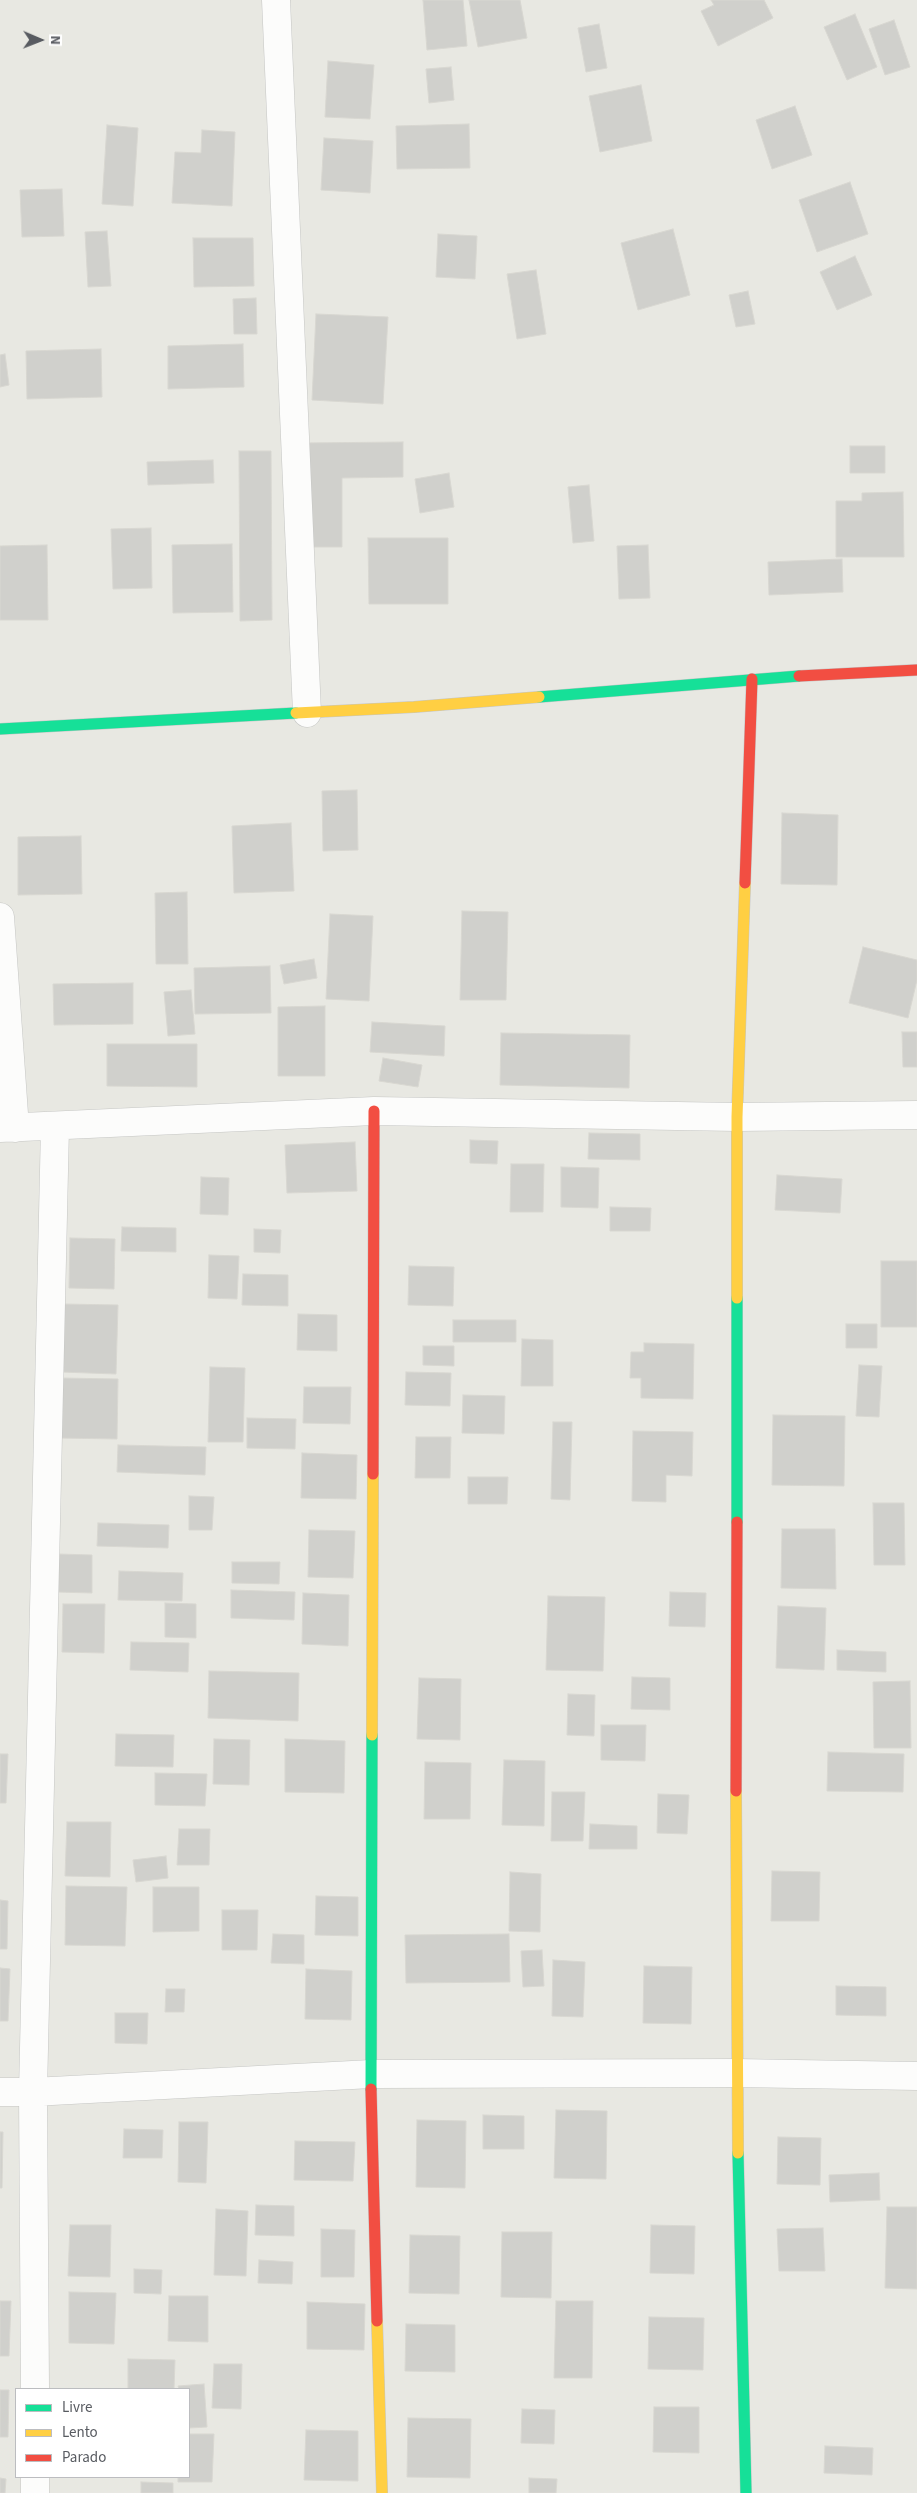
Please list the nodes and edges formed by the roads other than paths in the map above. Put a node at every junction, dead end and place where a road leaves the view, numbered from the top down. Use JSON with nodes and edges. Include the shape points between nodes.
{"nodes":[{"id":1,"x":276,"y":0,"type":"edge"},
{"id":2,"x":917,"y":670,"type":"edge"},
{"id":3,"x":752,"y":679,"type":"junction"},
{"id":4,"x":307,"y":714,"type":"junction"},
{"id":5,"x":0,"y":729,"type":"edge"},
{"id":6,"x":0,"y":917,"type":"edge"},
{"id":7,"x":374,"y":1111,"type":"junction"},
{"id":8,"x":917,"y":1115,"type":"edge"},
{"id":9,"x":738,"y":1117,"type":"junction"},
{"id":10,"x":55,"y":1126,"type":"junction"},
{"id":11,"x":7,"y":1128,"type":"edge"},
{"id":12,"x":736,"y":2073,"type":"junction"},
{"id":13,"x":371,"y":2074,"type":"junction"},
{"id":14,"x":917,"y":2076,"type":"edge"},
{"id":15,"x":0,"y":2092,"type":"edge"},
{"id":16,"x":33,"y":2092,"type":"junction"},
{"id":17,"x":35,"y":2388,"type":"edge"},
{"id":18,"x":35,"y":2478,"type":"edge"},
{"id":19,"x":35,"y":2493,"type":"edge"},
{"id":20,"x":382,"y":2493,"type":"edge"},
{"id":21,"x":746,"y":2493,"type":"edge"}],
"edges":[{"from":1,"to":4,"type":"street"},
{"from":2,"to":3,"type":"street"},
{"from":3,"to":4,"type":"street"},
{"from":3,"to":9,"type":"street"},
{"from":4,"to":5,"type":"street"},
{"from":6,"to":11,"type":"street"},
{"from":7,"to":9,"type":"street"},
{"from":7,"to":10,"type":"street"},
{"from":7,"to":13,"type":"street"},
{"from":8,"to":9,"type":"street"},
{"from":9,"to":12,"type":"street"},
{"from":10,"to":11,"type":"street"},
{"from":10,"to":16,"type":"street"},
{"from":12,"to":13,"type":"street"},
{"from":12,"to":14,"type":"street"},
{"from":12,"to":21,"type":"street"},
{"from":13,"to":16,"type":"street"},
{"from":13,"to":20,"type":"street"},
{"from":15,"to":16,"type":"street"},
{"from":16,"to":17,"type":"street"},
{"from":18,"to":19,"type":"street"}]}
